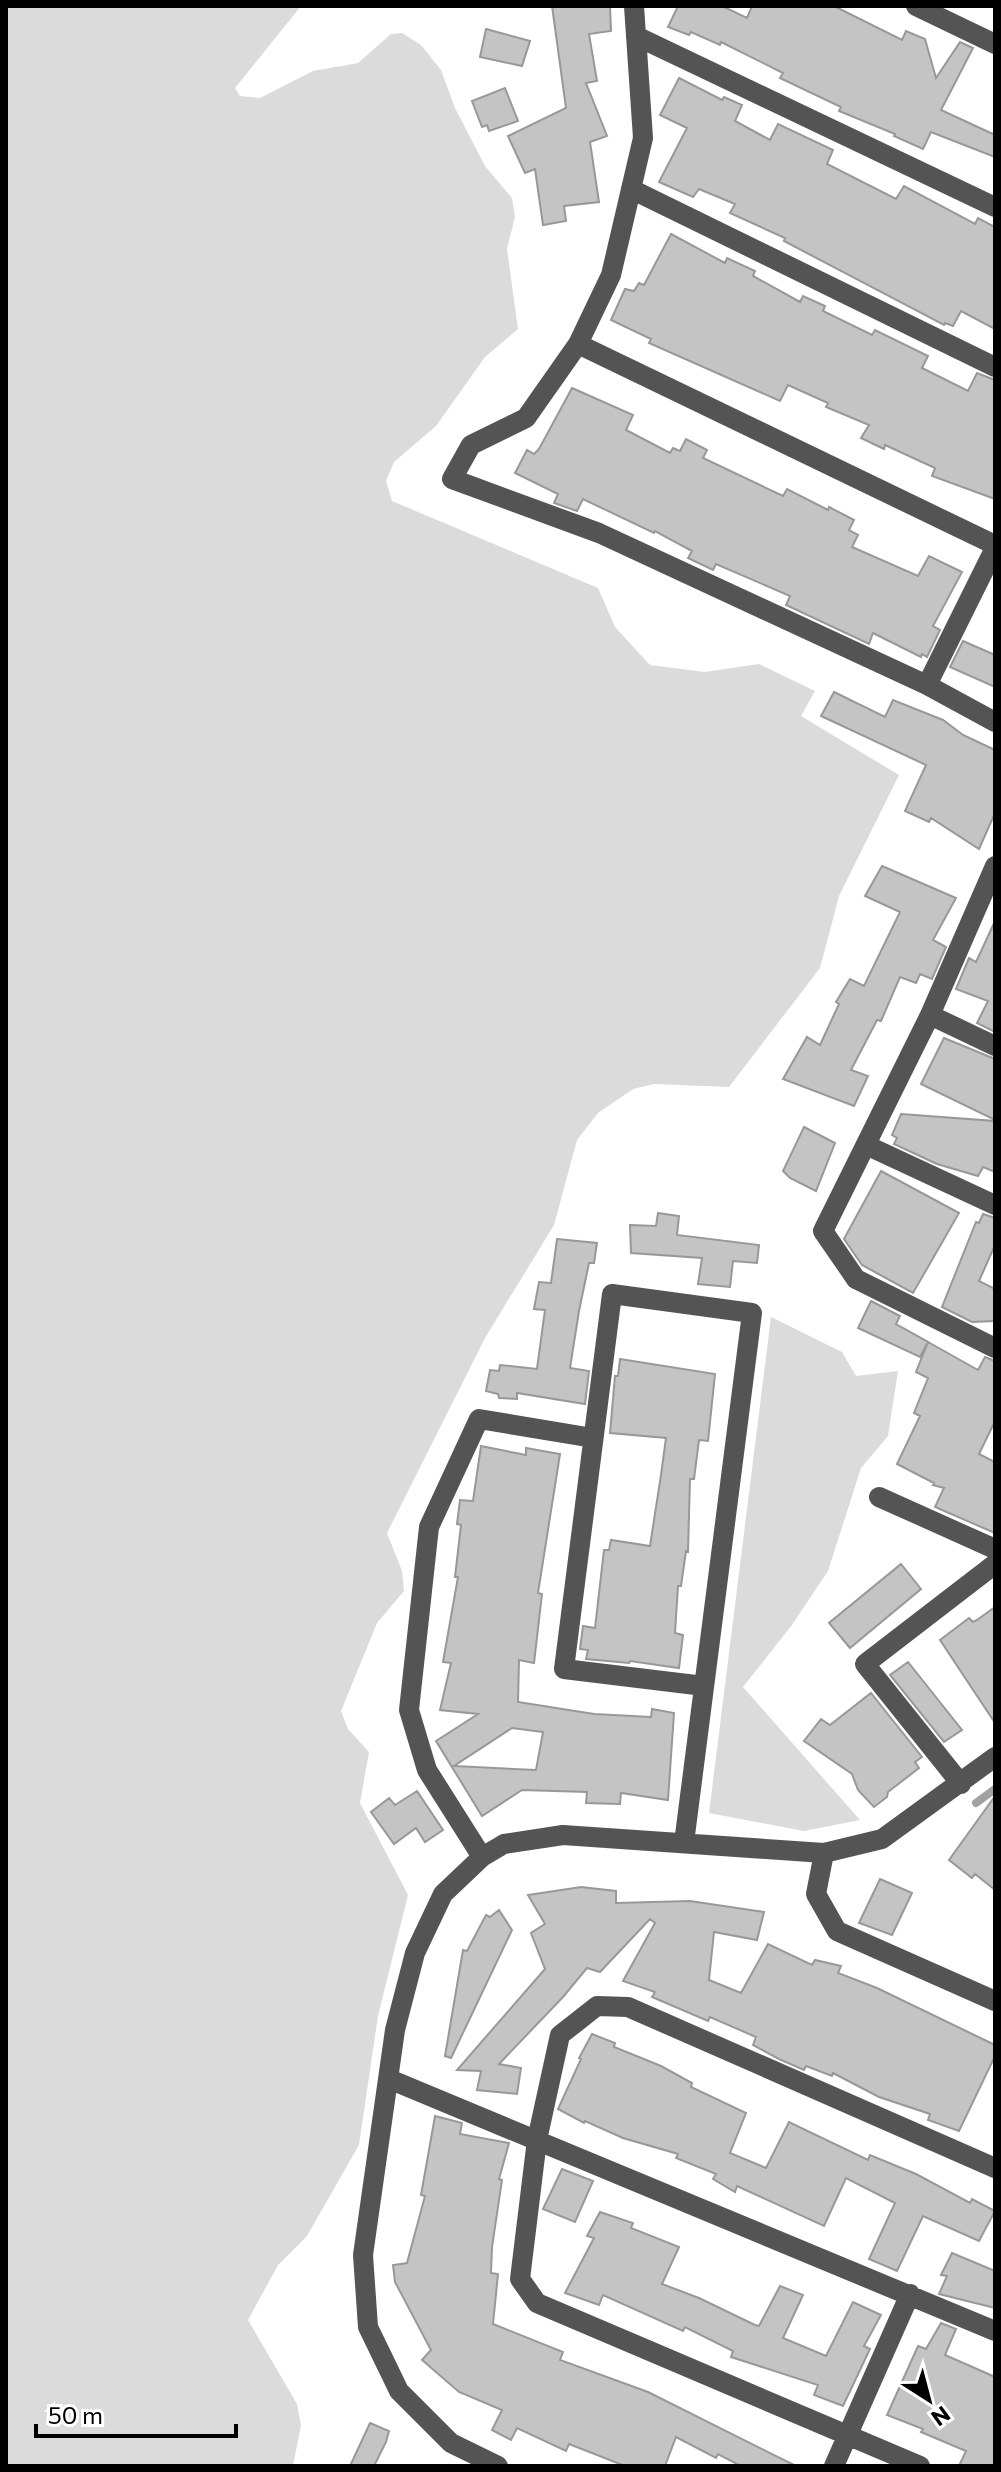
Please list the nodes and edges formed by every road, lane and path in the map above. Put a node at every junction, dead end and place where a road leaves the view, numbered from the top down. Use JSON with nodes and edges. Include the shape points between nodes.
{"nodes":[{"id":1,"x":634,"y":6,"type":"edge"},
{"id":2,"x":916,"y":6,"type":"edge"},
{"id":3,"x":636,"y":36,"type":"junction"},
{"id":4,"x":995,"y":44,"type":"edge"},
{"id":5,"x":631,"y":189,"type":"junction"},
{"id":6,"x":995,"y":207,"type":"edge"},
{"id":7,"x":578,"y":344,"type":"junction"},
{"id":8,"x":995,"y":367,"type":"edge"},
{"id":9,"x":995,"y":546,"type":"edge"},
{"id":10,"x":927,"y":685,"type":"junction"},
{"id":11,"x":995,"y":722,"type":"edge"},
{"id":12,"x":993,"y":878,"type":"edge"},
{"id":13,"x":930,"y":1015,"type":"junction"},
{"id":14,"x":995,"y":1046,"type":"edge"},
{"id":15,"x":866,"y":1145,"type":"junction"},
{"id":16,"x":995,"y":1205,"type":"edge"},
{"id":17,"x":995,"y":1348,"type":"edge"},
{"id":18,"x":593,"y":1438,"type":"junction"},
{"id":19,"x":879,"y":1497,"type":"dead end"},
{"id":20,"x":995,"y":1549,"type":"edge"},
{"id":21,"x":995,"y":1564,"type":"edge"},
{"id":22,"x":704,"y":1686,"type":"junction"},
{"id":23,"x":995,"y":1757,"type":"edge"},
{"id":24,"x":961,"y":1784,"type":"junction"},
{"id":25,"x":684,"y":1843,"type":"junction"},
{"id":26,"x":824,"y":1853,"type":"junction"},
{"id":27,"x":482,"y":1857,"type":"junction"},
{"id":28,"x":995,"y":2001,"type":"edge"},
{"id":29,"x":389,"y":2079,"type":"junction"},
{"id":30,"x":537,"y":2140,"type":"junction"},
{"id":31,"x":995,"y":2168,"type":"edge"},
{"id":32,"x":910,"y":2294,"type":"junction"},
{"id":33,"x":995,"y":2331,"type":"edge"},
{"id":34,"x":847,"y":2435,"type":"junction"},
{"id":35,"x":498,"y":2466,"type":"edge"},
{"id":36,"x":834,"y":2466,"type":"edge"},
{"id":37,"x":920,"y":2466,"type":"edge"}],
"edges":[{"from":1,"to":3,"type":"street"},
{"from":2,"to":4,"type":"street"},
{"from":3,"to":5,"type":"street","via":[[643,138]]},
{"from":3,"to":6,"type":"street"},
{"from":5,"to":7,"type":"street","via":[[611,275]]},
{"from":5,"to":8,"type":"street"},
{"from":7,"to":9,"type":"street"},
{"from":7,"to":10,"type":"street","via":[[526,418],[471,445],[452,479],[599,533]]},
{"from":9,"to":10,"type":"street"},
{"from":10,"to":11,"type":"street"},
{"from":12,"to":13,"type":"street"},
{"from":13,"to":14,"type":"street"},
{"from":13,"to":15,"type":"street"},
{"from":15,"to":16,"type":"street"},
{"from":15,"to":17,"type":"street","via":[[823,1231],[856,1279]]},
{"from":18,"to":22,"type":"street","via":[[564,1669]]},
{"from":18,"to":22,"type":"street","via":[[612,1294],[752,1313]]},
{"from":18,"to":27,"type":"street","via":[[479,1419],[429,1527],[409,1710],[427,1770]]},
{"from":19,"to":20,"type":"street"},
{"from":21,"to":24,"type":"street","via":[[865,1664]]},
{"from":22,"to":25,"type":"street"},
{"from":23,"to":24,"type":"street"},
{"from":24,"to":26,"type":"street","via":[[882,1839]]},
{"from":25,"to":26,"type":"street"},
{"from":25,"to":27,"type":"street","via":[[563,1835],[504,1844]]},
{"from":26,"to":28,"type":"street","via":[[816,1894],[837,1931]]},
{"from":27,"to":29,"type":"street","via":[[443,1894],[415,1953],[395,2030]]},
{"from":29,"to":30,"type":"street"},
{"from":29,"to":35,"type":"street","via":[[363,2255],[368,2327],[399,2391],[451,2443]]},
{"from":30,"to":31,"type":"street","via":[[560,2035],[597,2006],[628,2007]]},
{"from":30,"to":32,"type":"street"},
{"from":30,"to":34,"type":"street","via":[[520,2279],[537,2303]]},
{"from":32,"to":33,"type":"street"},
{"from":32,"to":34,"type":"street"},
{"from":34,"to":36,"type":"street"},
{"from":34,"to":37,"type":"street"}]}
